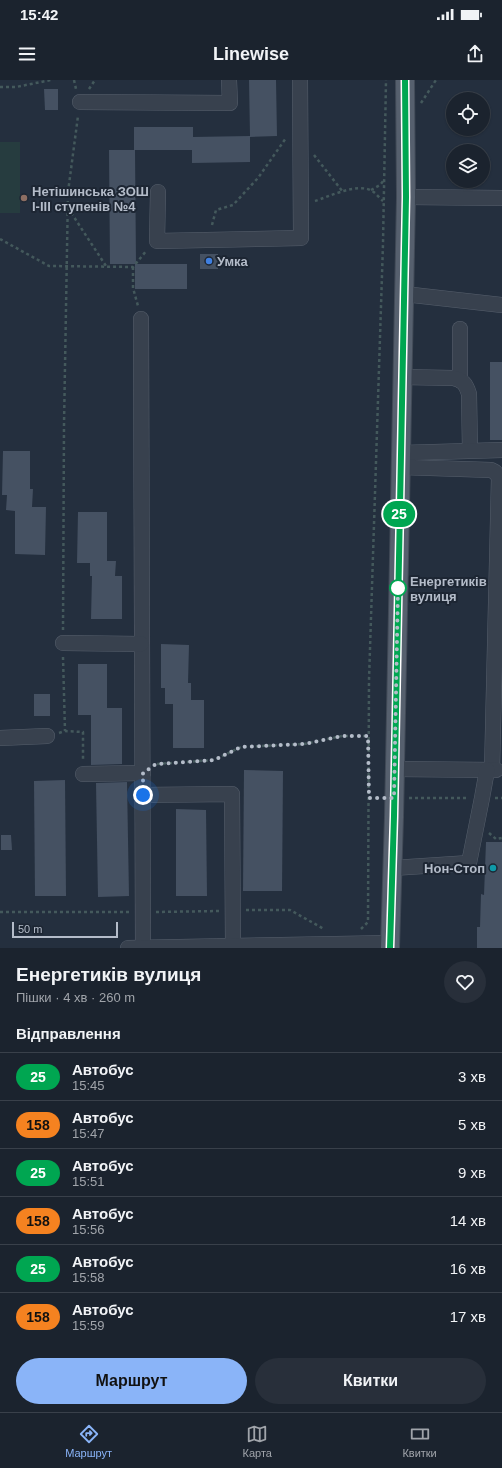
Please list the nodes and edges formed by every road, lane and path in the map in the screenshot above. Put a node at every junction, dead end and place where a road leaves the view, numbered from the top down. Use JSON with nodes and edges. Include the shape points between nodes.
{"nodes":[{"id":1,"x":51,"y":80,"type":"edge"},
{"id":2,"x":229,"y":80,"type":"edge"},
{"id":3,"x":300,"y":80,"type":"edge"},
{"id":4,"x":386,"y":80,"type":"edge"},
{"id":5,"x":405,"y":80,"type":"edge"},
{"id":6,"x":436,"y":80,"type":"edge"},
{"id":7,"x":0,"y":87,"type":"edge"},
{"id":8,"x":80,"y":102,"type":"joint"},
{"id":9,"x":422,"y":102,"type":"dead end"},
{"id":10,"x":300,"y":122,"type":"junction"},
{"id":11,"x":301,"y":137,"type":"junction"},
{"id":12,"x":384,"y":180,"type":"junction"},
{"id":13,"x":371,"y":190,"type":"junction"},
{"id":14,"x":158,"y":192,"type":"dead end"},
{"id":15,"x":343,"y":192,"type":"junction"},
{"id":16,"x":406,"y":197,"type":"junction"},
{"id":17,"x":502,"y":198,"type":"edge"},
{"id":18,"x":384,"y":202,"type":"junction"},
{"id":19,"x":301,"y":206,"type":"junction"},
{"id":20,"x":68,"y":207,"type":"junction"},
{"id":21,"x":212,"y":223,"type":"dead end"},
{"id":22,"x":0,"y":240,"type":"edge"},
{"id":23,"x":147,"y":249,"type":"dead end"},
{"id":24,"x":107,"y":266,"type":"junction"},
{"id":25,"x":67,"y":267,"type":"junction"},
{"id":26,"x":133,"y":267,"type":"junction"},
{"id":27,"x":404,"y":294,"type":"junction"},
{"id":28,"x":502,"y":305,"type":"edge"},
{"id":29,"x":141,"y":319,"type":"joint"},
{"id":30,"x":460,"y":328,"type":"dead end"},
{"id":31,"x":402,"y":377,"type":"junction"},
{"id":32,"x":460,"y":380,"type":"junction"},
{"id":33,"x":470,"y":450,"type":"junction"},
{"id":34,"x":502,"y":450,"type":"edge"},
{"id":35,"x":400,"y":460,"type":"junction"},
{"id":36,"x":63,"y":643,"type":"junction"},
{"id":37,"x":141,"y":644,"type":"junction"},
{"id":38,"x":498,"y":669,"type":"edge"},
{"id":39,"x":66,"y":730,"type":"junction"},
{"id":40,"x":47,"y":736,"type":"joint"},
{"id":41,"x":368,"y":736,"type":"junction"},
{"id":42,"x":0,"y":738,"type":"edge"},
{"id":43,"x":395,"y":769,"type":"junction"},
{"id":44,"x":493,"y":770,"type":"edge"},
{"id":45,"x":143,"y":773,"type":"junction"},
{"id":46,"x":83,"y":774,"type":"joint"},
{"id":47,"x":143,"y":795,"type":"junction"},
{"id":48,"x":369,"y":798,"type":"junction"},
{"id":49,"x":394,"y":798,"type":"junction"},
{"id":50,"x":482,"y":798,"type":"junction"},
{"id":51,"x":502,"y":798,"type":"edge"},
{"id":52,"x":393,"y":868,"type":"junction"},
{"id":53,"x":232,"y":910,"type":"junction"},
{"id":54,"x":0,"y":912,"type":"edge"},
{"id":55,"x":144,"y":912,"type":"junction"},
{"id":56,"x":326,"y":930,"type":"dead end"},
{"id":57,"x":356,"y":933,"type":"dead end"},
{"id":58,"x":390,"y":946,"type":"edge"},
{"id":59,"x":233,"y":947,"type":"junction"},
{"id":60,"x":128,"y":948,"type":"edge"},
{"id":61,"x":144,"y":948,"type":"edge"}],
"edges":[{"from":1,"to":7,"type":"path","via":[[16,87]]},
{"from":2,"to":8,"type":"street","via":[[230,103]]},
{"from":3,"to":10,"type":"street"},
{"from":4,"to":12,"type":"path"},
{"from":5,"to":16,"type":"main road"},
{"from":6,"to":9,"type":"path"},
{"from":8,"to":20,"type":"path"},
{"from":10,"to":11,"type":"street"},
{"from":10,"to":21,"type":"path","via":[[258,178],[233,204],[216,210]]},
{"from":11,"to":15,"type":"path"},
{"from":11,"to":19,"type":"street"},
{"from":12,"to":13,"type":"path"},
{"from":12,"to":18,"type":"path"},
{"from":13,"to":15,"type":"path","via":[[363,188]]},
{"from":13,"to":18,"type":"path"},
{"from":14,"to":19,"type":"street","via":[[157,241],[301,238]]},
{"from":15,"to":19,"type":"path"},
{"from":16,"to":17,"type":"street"},
{"from":16,"to":27,"type":"main road"},
{"from":18,"to":41,"type":"path"},
{"from":20,"to":24,"type":"path"},
{"from":20,"to":25,"type":"path"},
{"from":22,"to":25,"type":"path","via":[[49,266]]},
{"from":23,"to":26,"type":"path"},
{"from":24,"to":25,"type":"path"},
{"from":24,"to":26,"type":"path"},
{"from":25,"to":36,"type":"path"},
{"from":26,"to":29,"type":"path","via":[[133,288]]},
{"from":27,"to":28,"type":"street"},
{"from":27,"to":31,"type":"main road"},
{"from":29,"to":37,"type":"street"},
{"from":30,"to":32,"type":"street"},
{"from":31,"to":32,"type":"street"},
{"from":31,"to":35,"type":"main road"},
{"from":32,"to":33,"type":"street","via":[[466,385],[469,394]]},
{"from":33,"to":34,"type":"street"},
{"from":33,"to":35,"type":"street"},
{"from":35,"to":38,"type":"street","via":[[491,470],[499,477]]},
{"from":35,"to":43,"type":"main road"},
{"from":36,"to":37,"type":"street"},
{"from":36,"to":39,"type":"path"},
{"from":37,"to":45,"type":"street"},
{"from":38,"to":44,"type":"street"},
{"from":39,"to":40,"type":"path"},
{"from":39,"to":46,"type":"path","via":[[84,732]]},
{"from":40,"to":42,"type":"street"},
{"from":41,"to":45,"type":"path","via":[[342,736],[304,744],[241,747],[214,760],[156,764]]},
{"from":41,"to":48,"type":"path"},
{"from":43,"to":44,"type":"street"},
{"from":43,"to":49,"type":"main road"},
{"from":44,"to":50,"type":"street"},
{"from":45,"to":46,"type":"street"},
{"from":45,"to":47,"type":"street"},
{"from":47,"to":53,"type":"street","via":[[232,794]]},
{"from":47,"to":55,"type":"street"},
{"from":48,"to":49,"type":"path"},
{"from":48,"to":57,"type":"path","via":[[368,922]]},
{"from":49,"to":50,"type":"path"},
{"from":49,"to":52,"type":"main road"},
{"from":50,"to":51,"type":"path"},
{"from":50,"to":52,"type":"street","via":[[469,863]]},
{"from":52,"to":58,"type":"main road"},
{"from":53,"to":55,"type":"path"},
{"from":53,"to":56,"type":"path","via":[[290,910]]},
{"from":53,"to":59,"type":"street"},
{"from":54,"to":55,"type":"path"},
{"from":55,"to":61,"type":"street"},
{"from":58,"to":59,"type":"street"},
{"from":59,"to":61,"type":"street"},
{"from":60,"to":61,"type":"street"}]}
